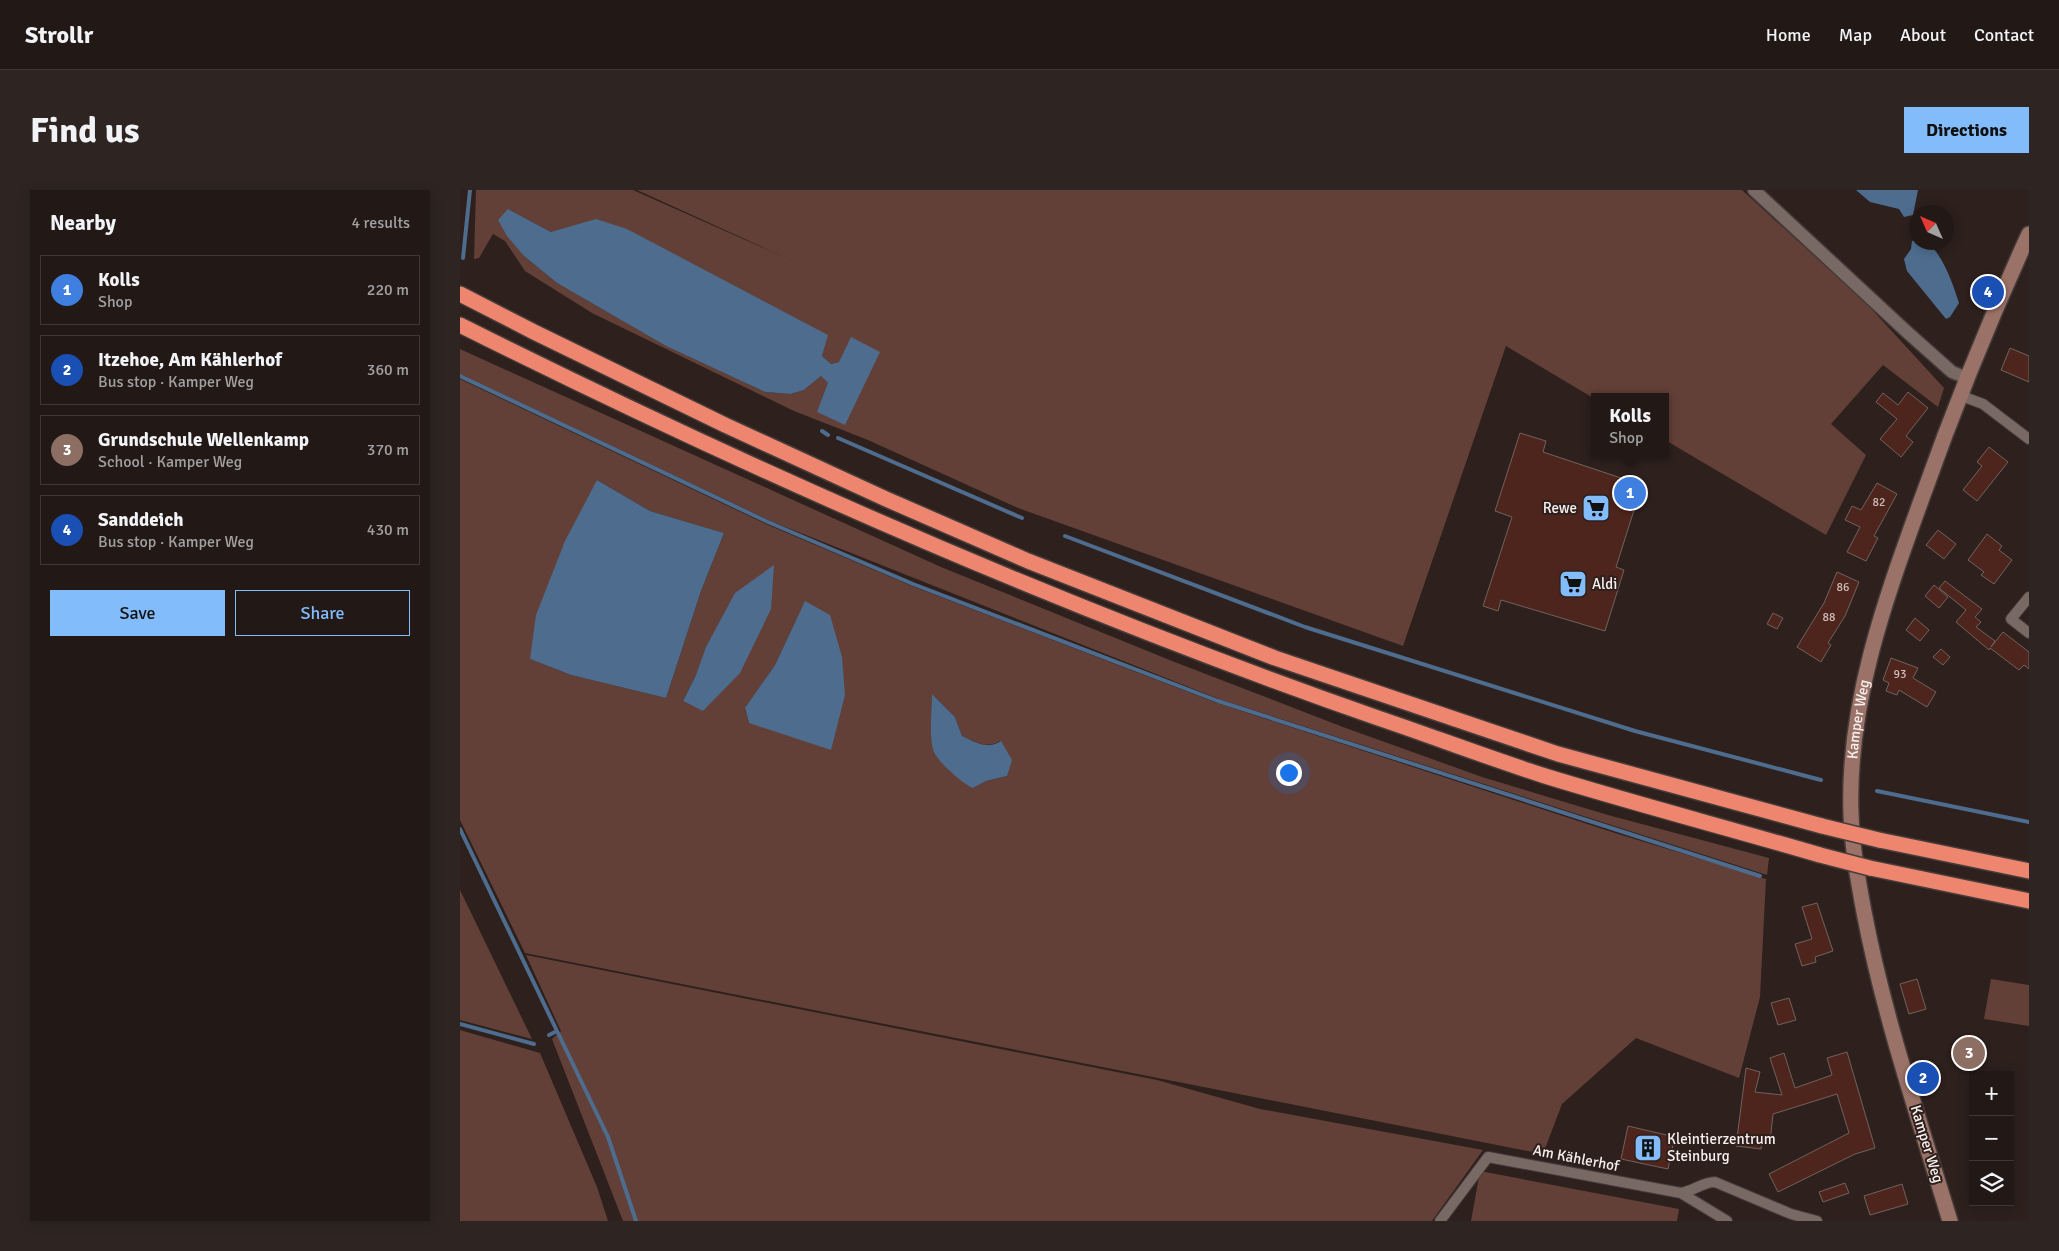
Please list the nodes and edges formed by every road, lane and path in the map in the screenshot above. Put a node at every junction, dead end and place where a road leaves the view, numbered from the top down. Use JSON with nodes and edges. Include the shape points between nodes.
{"nodes":[{"id":1,"x":1754,"y":190,"type":"edge"},
{"id":2,"x":2029,"y":234,"type":"edge"},
{"id":3,"x":460,"y":294,"type":"edge"},
{"id":4,"x":460,"y":325,"type":"edge"},
{"id":5,"x":1967,"y":378,"type":"junction"},
{"id":6,"x":1959,"y":395,"type":"junction"},
{"id":7,"x":2029,"y":439,"type":"edge"},
{"id":8,"x":2029,"y":597,"type":"edge"},
{"id":9,"x":2029,"y":633,"type":"edge"},
{"id":10,"x":2029,"y":871,"type":"edge"},
{"id":11,"x":2029,"y":901,"type":"edge"},
{"id":12,"x":1681,"y":1193,"type":"junction"},
{"id":13,"x":1440,"y":1221,"type":"edge"},
{"id":14,"x":1727,"y":1221,"type":"edge"},
{"id":15,"x":1818,"y":1221,"type":"edge"},
{"id":16,"x":1950,"y":1221,"type":"edge"}],
"edges":[{"from":1,"to":5,"type":"street","via":[[1952,372]]},
{"from":2,"to":5,"type":"main road","name":"Kamper Weg"},
{"from":3,"to":10,"type":"highway","bridge":true,"via":[[716,421],[886,499],[1028,561],[1256,651],[1558,754],[1822,826]]},
{"from":4,"to":11,"type":"highway","bridge":true,"via":[[698,440],[988,569],[1265,678],[1543,775],[1870,868]]},
{"from":5,"to":6,"type":"main road","name":"Kamper Weg"},
{"from":6,"to":7,"type":"street","via":[[1983,404]]},
{"from":6,"to":16,"type":"main road","name":"Kamper Weg","via":[[1873,640],[1856,726],[1851,814],[1856,865],[1878,980]]},
{"from":8,"to":9,"type":"street","via":[[2011,619]]},
{"from":12,"to":13,"type":"street","name":"Am Kählerhof","via":[[1488,1157]]},
{"from":12,"to":14,"type":"street"},
{"from":12,"to":15,"type":"street","via":[[1715,1182],[1791,1214]]}]}
